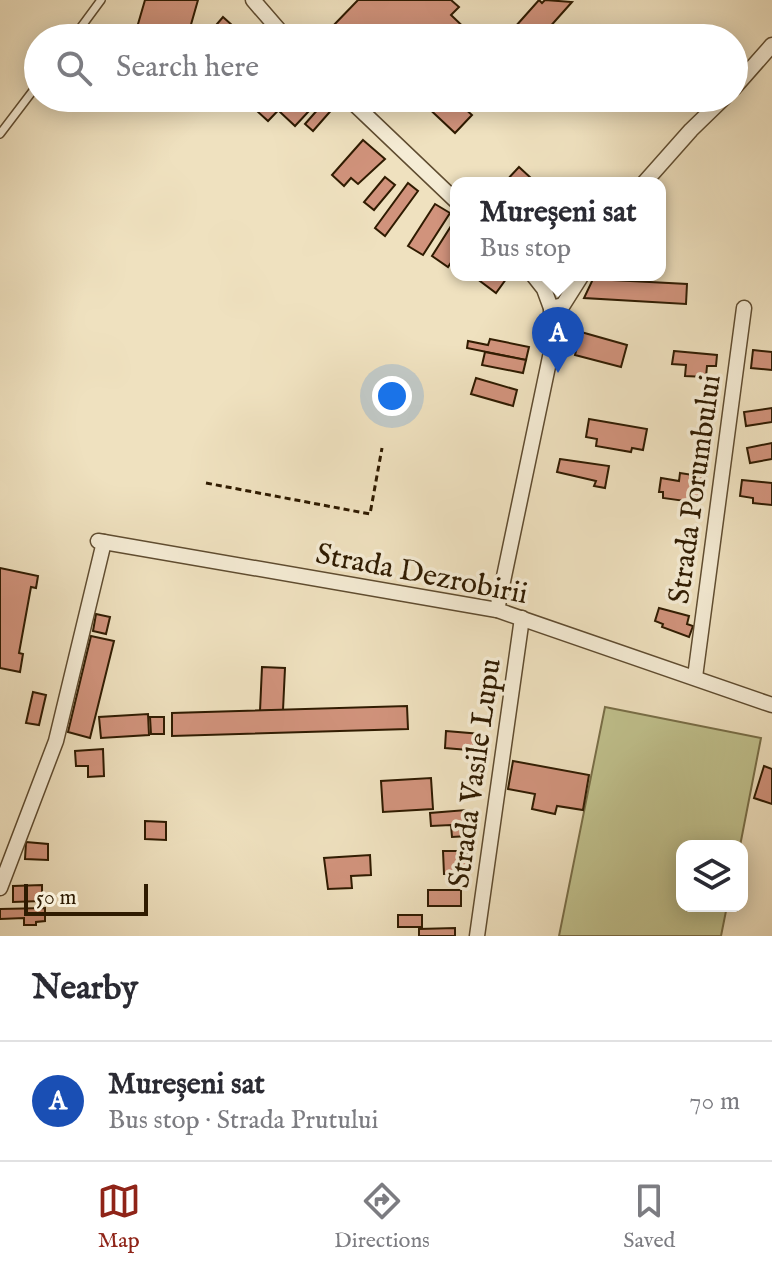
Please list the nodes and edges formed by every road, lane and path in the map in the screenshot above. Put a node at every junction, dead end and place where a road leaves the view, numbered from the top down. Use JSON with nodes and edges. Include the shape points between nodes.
{"nodes":[{"id":1,"x":101,"y":0,"type":"edge"},
{"id":2,"x":253,"y":0,"type":"edge"},
{"id":3,"x":83,"y":24,"type":"edge"},
{"id":4,"x":274,"y":24,"type":"edge"},
{"id":5,"x":772,"y":45,"type":"edge"},
{"id":6,"x":748,"y":72,"type":"edge"},
{"id":7,"x":24,"y":102,"type":"edge"},
{"id":8,"x":363,"y":112,"type":"edge"},
{"id":9,"x":710,"y":112,"type":"edge"},
{"id":10,"x":0,"y":134,"type":"edge"},
{"id":11,"x":649,"y":177,"type":"edge"},
{"id":12,"x":450,"y":195,"type":"edge"},
{"id":13,"x":538,"y":281,"type":"edge"},
{"id":14,"x":578,"y":281,"type":"edge"},
{"id":15,"x":551,"y":308,"type":"junction"},
{"id":16,"x":744,"y":308,"type":"dead end"},
{"id":17,"x":382,"y":448,"type":"dead end"},
{"id":18,"x":206,"y":483,"type":"dead end"},
{"id":19,"x":497,"y":610,"type":"junction"},
{"id":20,"x":522,"y":618,"type":"junction"},
{"id":21,"x":695,"y":677,"type":"junction"},
{"id":22,"x":772,"y":705,"type":"edge"},
{"id":23,"x":0,"y":888,"type":"edge"},
{"id":24,"x":477,"y":936,"type":"edge"}],
"edges":[{"from":1,"to":3,"type":"lane"},
{"from":2,"to":4,"type":"street"},
{"from":5,"to":6,"type":"street"},
{"from":7,"to":10,"type":"lane"},
{"from":8,"to":12,"type":"street"},
{"from":9,"to":11,"type":"street"},
{"from":13,"to":15,"type":"street"},
{"from":14,"to":15,"type":"street","via":[[563,305]]},
{"from":15,"to":19,"type":"street","via":[[551,352]]},
{"from":16,"to":21,"type":"street","name":"Strada Porumbului"},
{"from":17,"to":18,"type":"path","via":[[370,514]]},
{"from":19,"to":20,"type":"street","name":"Strada Dezrobirii"},
{"from":19,"to":23,"type":"street","name":"Strada Dezrobirii","via":[[101,542],[56,741]]},
{"from":20,"to":21,"type":"street","name":"Strada Dezrobirii"},
{"from":20,"to":24,"type":"street","name":"Strada Vasile Lupu"},
{"from":21,"to":22,"type":"street","name":"Strada Dezrobirii"}]}
